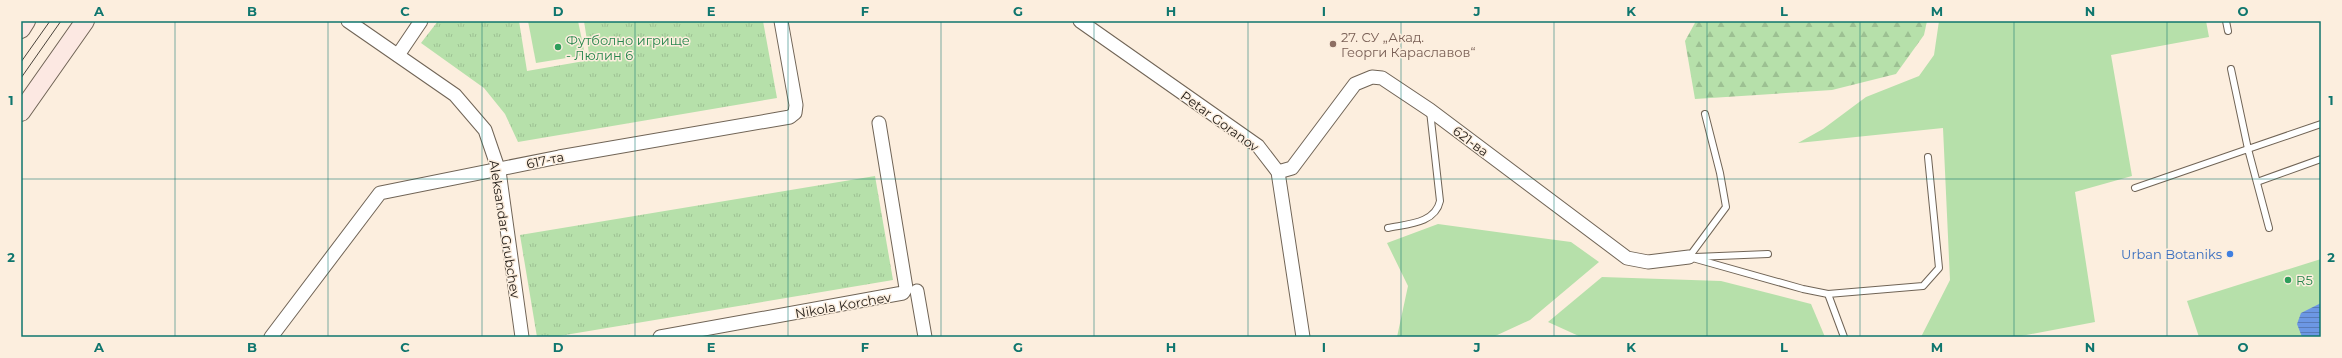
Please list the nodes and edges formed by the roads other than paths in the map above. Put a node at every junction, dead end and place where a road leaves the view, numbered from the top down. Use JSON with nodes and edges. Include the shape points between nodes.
{"nodes":[{"id":1,"x":26,"y":21,"type":"edge"},
{"id":2,"x":85,"y":21,"type":"edge"},
{"id":3,"x":348,"y":21,"type":"edge"},
{"id":4,"x":421,"y":21,"type":"edge"},
{"id":5,"x":781,"y":21,"type":"edge"},
{"id":6,"x":1080,"y":21,"type":"edge"},
{"id":7,"x":2226,"y":21,"type":"edge"},
{"id":8,"x":21,"y":29,"type":"edge"},
{"id":9,"x":2228,"y":31,"type":"dead end"},
{"id":10,"x":398,"y":55,"type":"junction"},
{"id":11,"x":2231,"y":69,"type":"dead end"},
{"id":12,"x":1430,"y":110,"type":"junction"},
{"id":13,"x":21,"y":112,"type":"edge"},
{"id":14,"x":1705,"y":114,"type":"dead end"},
{"id":15,"x":879,"y":123,"type":"dead end"},
{"id":16,"x":2321,"y":124,"type":"edge"},
{"id":17,"x":2248,"y":149,"type":"junction"},
{"id":18,"x":1928,"y":157,"type":"dead end"},
{"id":19,"x":2321,"y":159,"type":"edge"},
{"id":20,"x":498,"y":171,"type":"junction"},
{"id":21,"x":1278,"y":172,"type":"junction"},
{"id":22,"x":2257,"y":182,"type":"junction"},
{"id":23,"x":2135,"y":188,"type":"dead end"},
{"id":24,"x":1388,"y":228,"type":"dead end"},
{"id":25,"x":2269,"y":228,"type":"dead end"},
{"id":26,"x":1768,"y":254,"type":"dead end"},
{"id":27,"x":1689,"y":257,"type":"junction"},
{"id":28,"x":917,"y":291,"type":"dead end"},
{"id":29,"x":1828,"y":294,"type":"junction"},
{"id":30,"x":270,"y":337,"type":"edge"},
{"id":31,"x":522,"y":337,"type":"edge"},
{"id":32,"x":660,"y":337,"type":"edge"},
{"id":33,"x":925,"y":337,"type":"edge"},
{"id":34,"x":1302,"y":337,"type":"edge"},
{"id":35,"x":1844,"y":337,"type":"edge"}],
"edges":[{"from":1,"to":8,"type":"main road"},
{"from":2,"to":13,"type":"main road"},
{"from":3,"to":10,"type":"street","name":"Aleksandar Grubchev"},
{"from":4,"to":10,"type":"street"},
{"from":5,"to":20,"type":"street","name":"617-та","via":[[796,105],[795,113],[790,118],[559,157]]},
{"from":6,"to":21,"type":"street","name":"Petar Goranov","via":[[1258,146]]},
{"from":7,"to":9,"type":"lane"},
{"from":10,"to":20,"type":"street","name":"Aleksandar Grubchev","via":[[454,94],[470,112],[485,130]]},
{"from":11,"to":17,"type":"lane"},
{"from":12,"to":21,"type":"street","name":"621-ва","via":[[1390,82],[1372,77],[1363,80],[1355,84],[1292,168]]},
{"from":12,"to":24,"type":"lane","via":[[1440,201],[1438,209],[1433,215],[1419,222]]},
{"from":12,"to":27,"type":"street","name":"621-ва","via":[[1627,258],[1648,262]]},
{"from":14,"to":27,"type":"lane","via":[[1726,207]]},
{"from":15,"to":32,"type":"street","name":"Nikola Korchev","via":[[906,288],[903,293]]},
{"from":16,"to":17,"type":"lane"},
{"from":17,"to":22,"type":"lane"},
{"from":17,"to":23,"type":"lane"},
{"from":18,"to":29,"type":"lane","via":[[1939,268],[1923,286]]},
{"from":19,"to":22,"type":"lane"},
{"from":20,"to":30,"type":"street","name":"617-та","via":[[380,193]]},
{"from":20,"to":31,"type":"street","name":"Aleksandar Grubchev"},
{"from":21,"to":34,"type":"street","name":"Petar Goranov"},
{"from":22,"to":25,"type":"lane"},
{"from":26,"to":27,"type":"lane"},
{"from":27,"to":29,"type":"lane"},
{"from":28,"to":33,"type":"street"},
{"from":29,"to":35,"type":"lane"}]}
